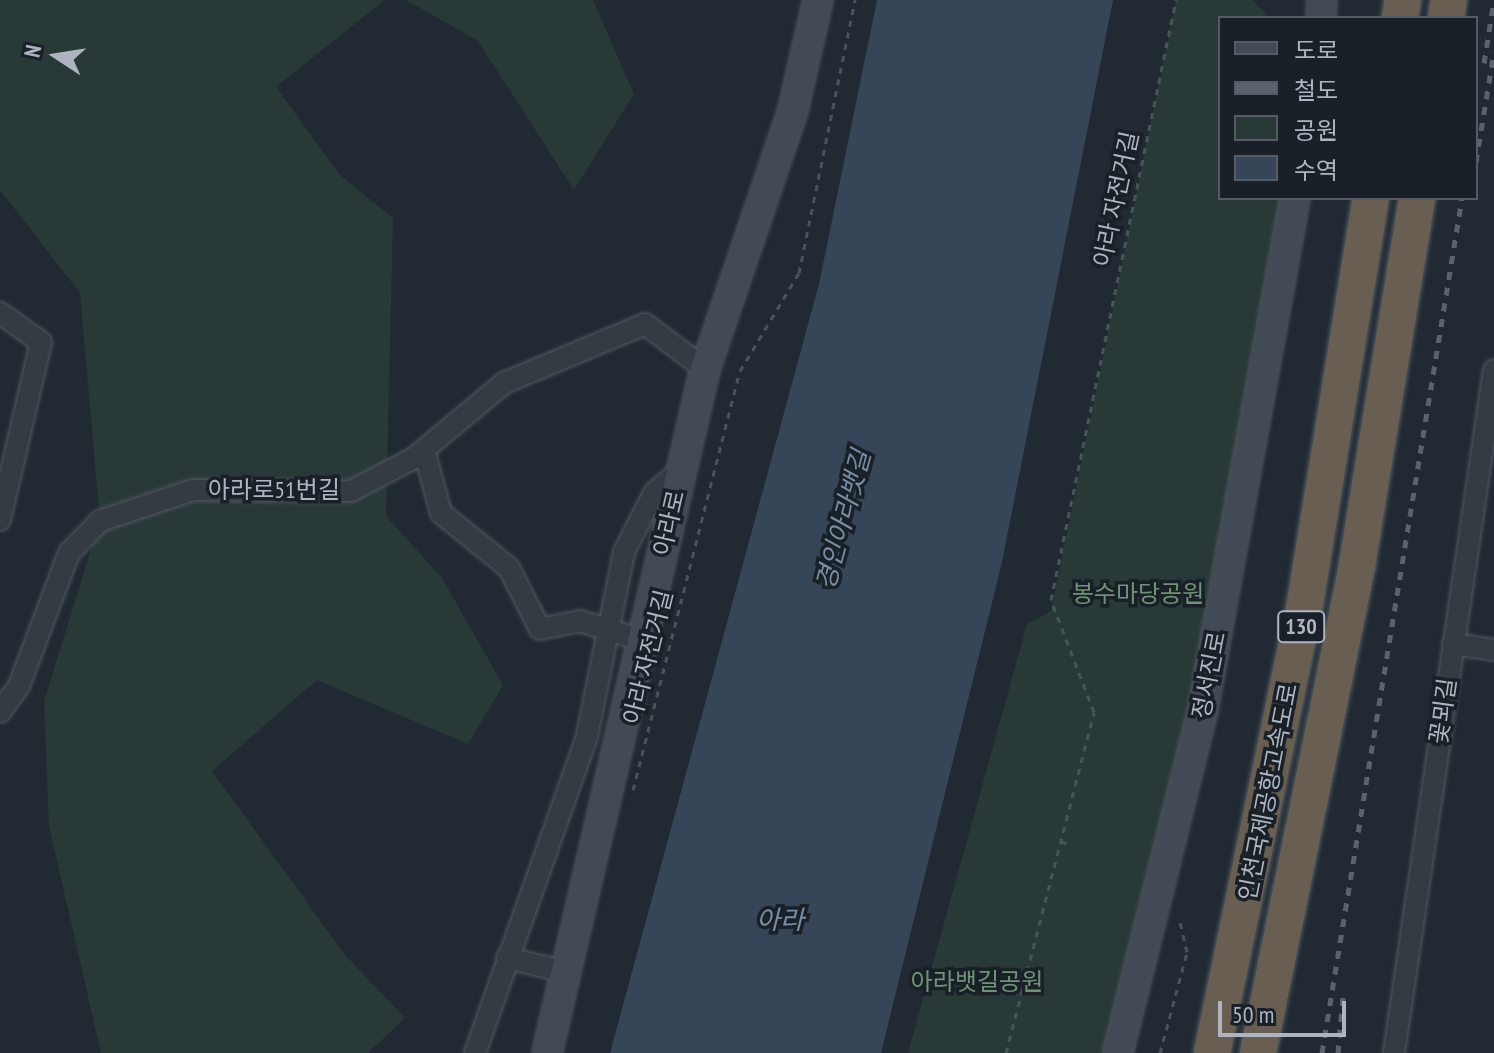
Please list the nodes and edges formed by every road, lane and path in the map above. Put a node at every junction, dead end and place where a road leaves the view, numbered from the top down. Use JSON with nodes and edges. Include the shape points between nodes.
{"nodes":[{"id":1,"x":818,"y":0,"type":"edge"},
{"id":2,"x":855,"y":0,"type":"edge"},
{"id":3,"x":1176,"y":0,"type":"edge"},
{"id":4,"x":1295,"y":200,"type":"edge"},
{"id":5,"x":1371,"y":200,"type":"edge"},
{"id":6,"x":1417,"y":200,"type":"edge"},
{"id":7,"x":0,"y":313,"type":"edge"},
{"id":8,"x":705,"y":369,"type":"junction"},
{"id":9,"x":1494,"y":370,"type":"edge"},
{"id":10,"x":424,"y":450,"type":"junction"},
{"id":11,"x":682,"y":469,"type":"junction"},
{"id":12,"x":0,"y":520,"type":"edge"},
{"id":13,"x":609,"y":630,"type":"junction"},
{"id":14,"x":642,"y":640,"type":"junction"},
{"id":15,"x":1453,"y":644,"type":"junction"},
{"id":16,"x":1494,"y":650,"type":"edge"},
{"id":17,"x":0,"y":712,"type":"edge"},
{"id":18,"x":631,"y":795,"type":"dead end"},
{"id":19,"x":1061,"y":841,"type":"junction"},
{"id":20,"x":1072,"y":846,"type":"dead end"},
{"id":21,"x":1180,"y":921,"type":"dead end"},
{"id":22,"x":507,"y":958,"type":"junction"},
{"id":23,"x":566,"y":972,"type":"junction"},
{"id":24,"x":475,"y":1053,"type":"edge"},
{"id":25,"x":547,"y":1053,"type":"edge"},
{"id":26,"x":1006,"y":1053,"type":"edge"},
{"id":27,"x":1118,"y":1053,"type":"edge"},
{"id":28,"x":1160,"y":1053,"type":"edge"},
{"id":29,"x":1212,"y":1053,"type":"edge"},
{"id":30,"x":1258,"y":1053,"type":"edge"},
{"id":31,"x":1394,"y":1053,"type":"edge"}],
"edges":[{"from":1,"to":8,"type":"main road","name":"아라로","via":[[793,110]]},
{"from":2,"to":18,"type":"path","name":"아라 자전거길","via":[[799,273],[740,371]]},
{"from":3,"to":19,"type":"path","name":"아라 자전거길","via":[[1051,600],[1094,712]]},
{"from":4,"to":27,"type":"main road","name":"정서진로","via":[[1203,709]]},
{"from":5,"to":29,"type":"highway","name":"인천국제공항고속도로","number":"130","via":[[1305,604]]},
{"from":6,"to":30,"type":"highway","name":"인천국제공항고속도로","number":"130","via":[[1357,565]]},
{"from":7,"to":12,"type":"street","via":[[41,342]]},
{"from":8,"to":10,"type":"street","name":"아라로51번길","via":[[645,324],[504,383]]},
{"from":8,"to":11,"type":"main road","name":"아라로"},
{"from":9,"to":15,"type":"street","name":"꽃뫼길"},
{"from":10,"to":13,"type":"street","via":[[441,513],[509,568],[540,629],[580,621]]},
{"from":10,"to":17,"type":"street","name":"아라로51번길","via":[[351,491],[193,490],[100,521],[69,553],[19,686]]},
{"from":11,"to":13,"type":"street","via":[[637,518]]},
{"from":11,"to":14,"type":"main road","name":"아라로"},
{"from":13,"to":14,"type":"street"},
{"from":13,"to":22,"type":"street","via":[[587,736]]},
{"from":14,"to":23,"type":"main road","name":"아라로"},
{"from":15,"to":16,"type":"street"},
{"from":15,"to":31,"type":"street","name":"꽃뫼길"},
{"from":19,"to":20,"type":"path"},
{"from":19,"to":26,"type":"path","name":"아라 자전거길"},
{"from":21,"to":28,"type":"path","via":[[1187,952]]},
{"from":22,"to":23,"type":"street"},
{"from":22,"to":24,"type":"street"},
{"from":23,"to":25,"type":"main road","name":"아라로"}]}
